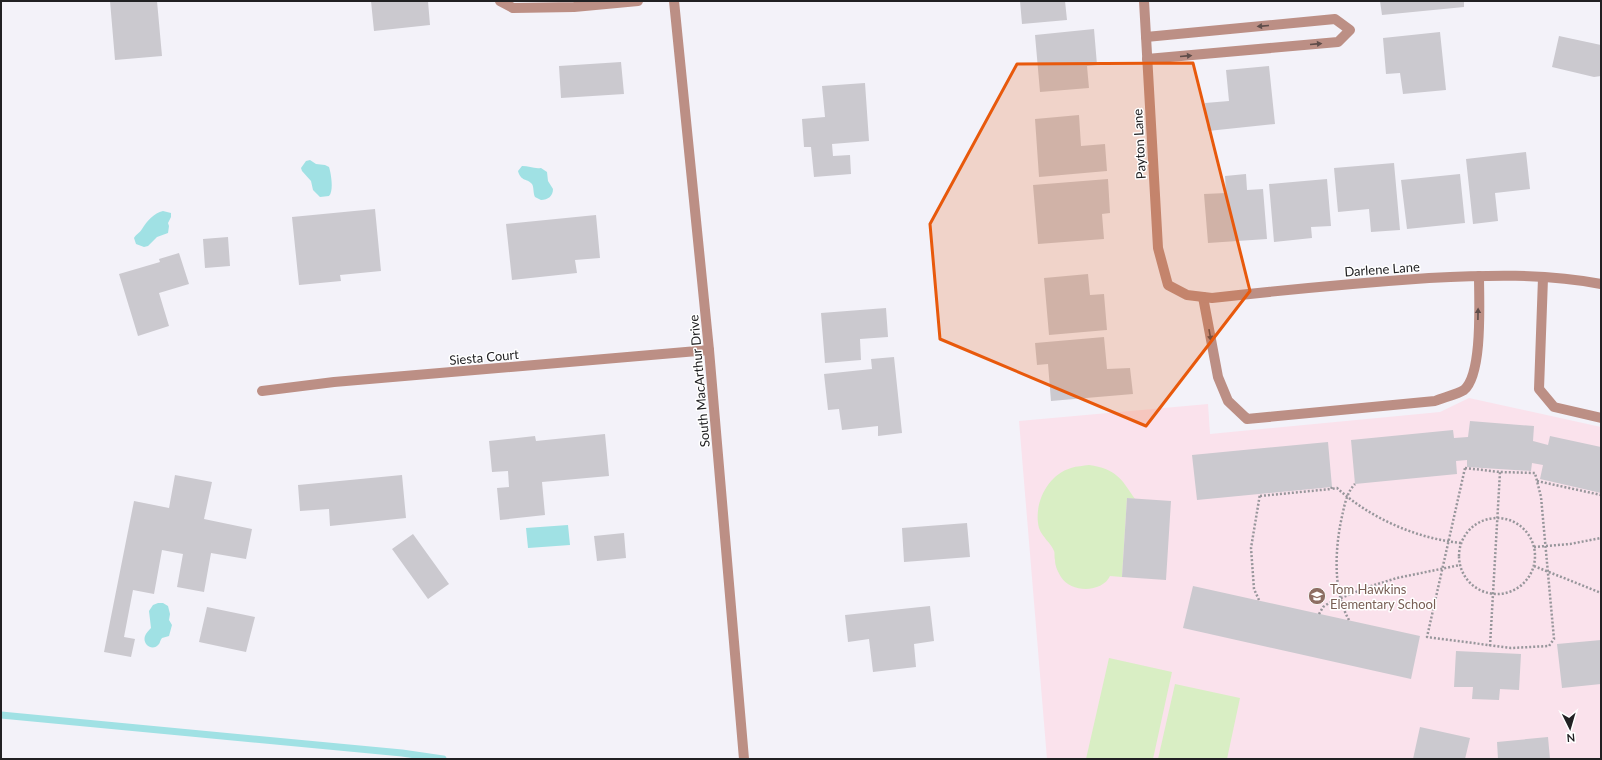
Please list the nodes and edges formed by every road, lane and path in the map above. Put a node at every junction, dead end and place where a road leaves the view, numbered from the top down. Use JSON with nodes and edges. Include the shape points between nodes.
{"nodes":[{"id":1,"x":500,"y":1,"type":"edge"},
{"id":2,"x":638,"y":1,"type":"edge"},
{"id":3,"x":674,"y":1,"type":"edge"},
{"id":4,"x":1144,"y":1,"type":"edge"},
{"id":5,"x":1146,"y":37,"type":"junction"},
{"id":6,"x":1148,"y":59,"type":"junction"},
{"id":7,"x":1479,"y":276,"type":"junction"},
{"id":8,"x":1543,"y":278,"type":"junction"},
{"id":9,"x":1601,"y":284,"type":"edge"},
{"id":10,"x":1168,"y":285,"type":"joint"},
{"id":11,"x":1203,"y":296,"type":"junction"},
{"id":12,"x":709,"y":350,"type":"junction"},
{"id":13,"x":262,"y":391,"type":"dead end"},
{"id":14,"x":1601,"y":418,"type":"edge"},
{"id":15,"x":1500,"y":472,"type":"junction"},
{"id":16,"x":1537,"y":481,"type":"junction"},
{"id":17,"x":1355,"y":484,"type":"dead end"},
{"id":18,"x":1601,"y":495,"type":"edge"},
{"id":19,"x":1348,"y":496,"type":"junction"},
{"id":20,"x":1497,"y":518,"type":"junction"},
{"id":21,"x":1601,"y":538,"type":"edge"},
{"id":22,"x":1448,"y":542,"type":"junction"},
{"id":23,"x":1462,"y":543,"type":"junction"},
{"id":24,"x":1534,"y":547,"type":"junction"},
{"id":25,"x":1545,"y":547,"type":"junction"},
{"id":26,"x":1460,"y":565,"type":"junction"},
{"id":27,"x":1534,"y":566,"type":"junction"},
{"id":28,"x":1442,"y":568,"type":"junction"},
{"id":29,"x":1548,"y":572,"type":"junction"},
{"id":30,"x":1493,"y":594,"type":"junction"},
{"id":31,"x":1601,"y":594,"type":"edge"},
{"id":32,"x":1342,"y":598,"type":"junction"},
{"id":33,"x":1259,"y":600,"type":"dead end"},
{"id":34,"x":1319,"y":614,"type":"dead end"},
{"id":35,"x":1349,"y":620,"type":"dead end"},
{"id":36,"x":1490,"y":646,"type":"junction"},
{"id":37,"x":744,"y":759,"type":"edge"}],
"edges":[{"from":1,"to":2,"type":"street","via":[[513,8],[574,7]]},
{"from":3,"to":12,"type":"street","name":"South MacArthur Drive"},
{"from":4,"to":5,"type":"street","name":"Payton Lane"},
{"from":5,"to":6,"type":"street","name":"Payton Lane"},
{"from":6,"to":5,"type":"street","one_way":true,"via":[[1338,42],[1350,30],[1335,19]]},
{"from":6,"to":10,"type":"street","name":"Payton Lane","via":[[1158,248]]},
{"from":7,"to":8,"type":"street","name":"Darlene Lane"},
{"from":7,"to":11,"type":"street","name":"Darlene Lane","via":[[1370,282],[1212,298]]},
{"from":11,"to":7,"type":"street","one_way":true,"via":[[1218,377],[1228,401],[1246,419],[1435,401],[1463,390],[1471,379],[1477,353]]},
{"from":8,"to":9,"type":"street","name":"Darlene Lane"},
{"from":8,"to":14,"type":"street","via":[[1539,389],[1554,407]]},
{"from":10,"to":11,"type":"street","name":"Darlene Lane","via":[[1187,295]]},
{"from":12,"to":13,"type":"street","name":"Siesta Court","via":[[334,382]]},
{"from":12,"to":37,"type":"street","name":"South MacArthur Drive"},
{"from":15,"to":16,"type":"path","via":[[1535,473]]},
{"from":15,"to":20,"type":"path"},
{"from":15,"to":22,"type":"path","via":[[1465,468]]},
{"from":16,"to":18,"type":"path"},
{"from":16,"to":25,"type":"path","via":[[1541,497]]},
{"from":17,"to":19,"type":"path","via":[[1350,488]]},
{"from":19,"to":22,"type":"path","via":[[1378,518]]},
{"from":19,"to":32,"type":"path","via":[[1337,550],[1338,579]]},
{"from":19,"to":33,"type":"path","via":[[1337,488],[1260,495],[1251,548],[1254,589]]},
{"from":20,"to":23,"type":"path","via":[[1473,527]]},
{"from":20,"to":24,"type":"path","via":[[1519,525],[1527,533]]},
{"from":20,"to":30,"type":"path"},
{"from":21,"to":25,"type":"path"},
{"from":22,"to":23,"type":"path"},
{"from":22,"to":28,"type":"path"},
{"from":23,"to":26,"type":"path"},
{"from":24,"to":25,"type":"path"},
{"from":24,"to":27,"type":"path"},
{"from":25,"to":29,"type":"path"},
{"from":26,"to":28,"type":"path"},
{"from":26,"to":30,"type":"path","via":[[1470,583],[1481,591]]},
{"from":27,"to":29,"type":"path"},
{"from":27,"to":30,"type":"path","via":[[1530,576],[1514,591]]},
{"from":28,"to":32,"type":"path","via":[[1397,578]]},
{"from":28,"to":36,"type":"path","via":[[1427,637]]},
{"from":29,"to":31,"type":"path"},
{"from":29,"to":36,"type":"path","via":[[1554,639],[1549,646]]},
{"from":30,"to":36,"type":"path"},
{"from":32,"to":34,"type":"path","via":[[1323,607]]},
{"from":32,"to":35,"type":"path"}]}
